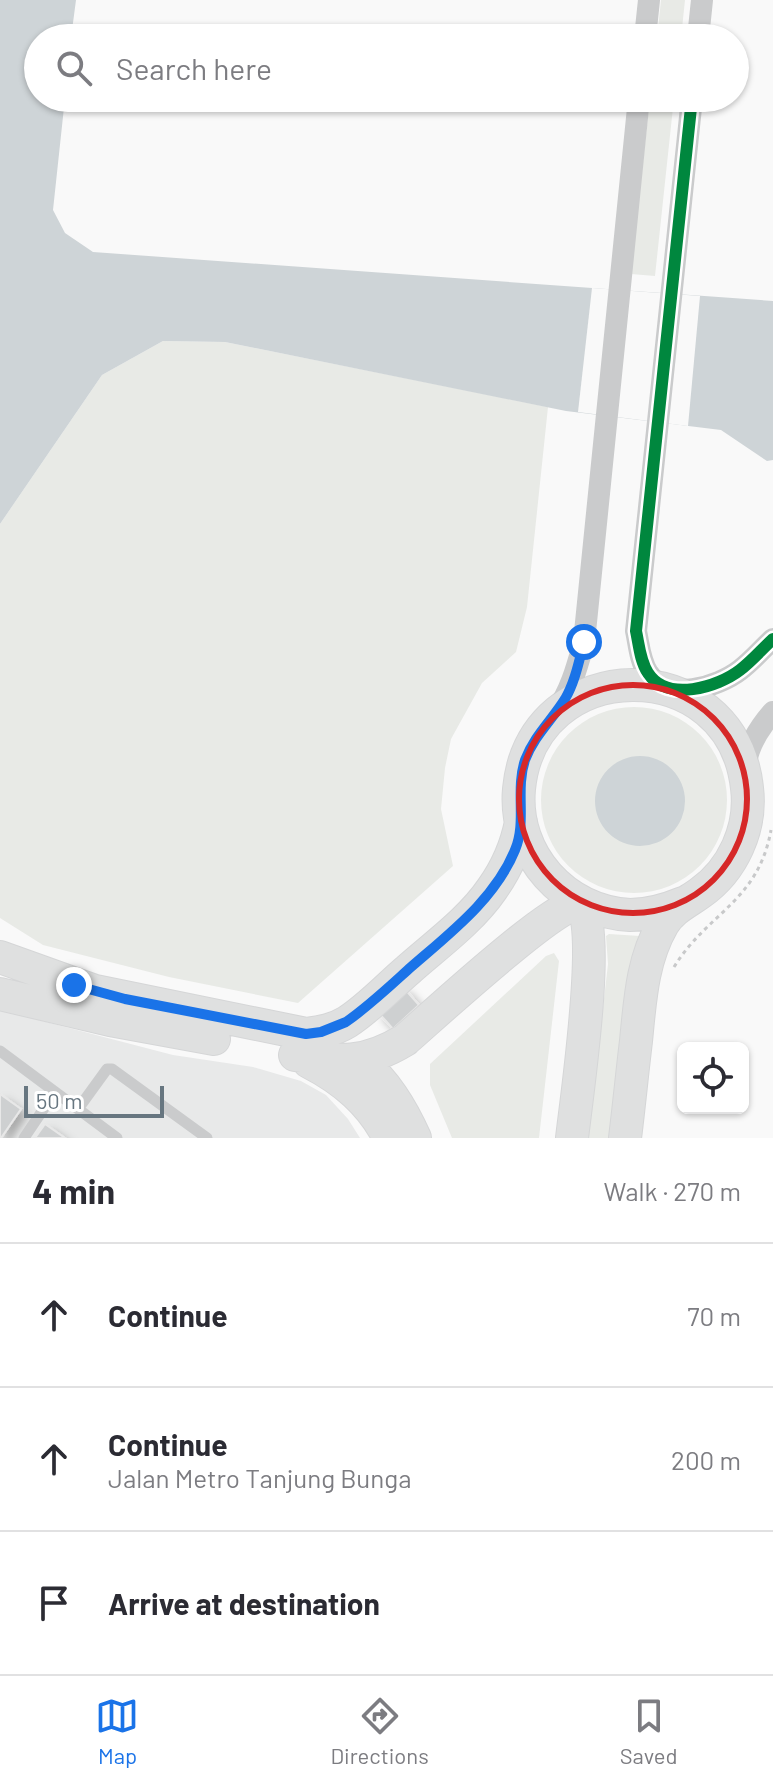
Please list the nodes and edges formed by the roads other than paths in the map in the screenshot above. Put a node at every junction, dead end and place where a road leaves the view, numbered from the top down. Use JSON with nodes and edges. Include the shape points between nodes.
{"nodes":[{"id":1,"x":649,"y":0,"type":"edge"},
{"id":2,"x":702,"y":0,"type":"edge"},
{"id":3,"x":646,"y":24,"type":"edge"},
{"id":4,"x":699,"y":24,"type":"edge"},
{"id":5,"x":638,"y":112,"type":"edge"},
{"id":6,"x":691,"y":112,"type":"edge"},
{"id":7,"x":773,"y":639,"type":"edge"},
{"id":8,"x":666,"y":689,"type":"junction"},
{"id":9,"x":773,"y":712,"type":"edge"},
{"id":10,"x":552,"y":718,"type":"junction"},
{"id":11,"x":745,"y":771,"type":"junction"},
{"id":12,"x":521,"y":822,"type":"junction"},
{"id":13,"x":581,"y":903,"type":"junction"},
{"id":14,"x":683,"y":903,"type":"junction"},
{"id":15,"x":0,"y":957,"type":"edge"},
{"id":16,"x":0,"y":994,"type":"edge"},
{"id":17,"x":0,"y":1051,"type":"edge"},
{"id":18,"x":295,"y":1055,"type":"junction"},
{"id":19,"x":360,"y":1060,"type":"junction"},
{"id":20,"x":55,"y":1092,"type":"junction"},
{"id":21,"x":78,"y":1109,"type":"junction"},
{"id":22,"x":24,"y":1138,"type":"edge"},
{"id":23,"x":117,"y":1138,"type":"edge"},
{"id":24,"x":207,"y":1138,"type":"edge"},
{"id":25,"x":389,"y":1138,"type":"edge"},
{"id":26,"x":415,"y":1138,"type":"edge"},
{"id":27,"x":572,"y":1138,"type":"edge"},
{"id":28,"x":625,"y":1138,"type":"edge"}],
"edges":[{"from":1,"to":3,"type":"street"},
{"from":2,"to":4,"type":"street"},
{"from":5,"to":10,"type":"street","via":[[584,642],[566,697]]},
{"from":6,"to":8,"type":"street","via":[[636,631],[649,676]]},
{"from":7,"to":8,"type":"street","via":[[722,680],[686,690]]},
{"from":8,"to":10,"type":"main road","via":[[612,686],[578,698]]},
{"from":8,"to":11,"type":"main road","via":[[685,694],[710,713],[731,739]]},
{"from":9,"to":11,"type":"street","via":[[757,734]]},
{"from":10,"to":12,"type":"main road","via":[[533,744],[521,774]]},
{"from":11,"to":14,"type":"main road","via":[[748,808],[741,841],[713,883]]},
{"from":12,"to":13,"type":"main road","via":[[541,869]]},
{"from":12,"to":15,"type":"main road","via":[[507,865],[470,915],[358,1013],[321,1032],[306,1034],[125,999]]},
{"from":13,"to":14,"type":"main road","via":[[633,915]]},
{"from":13,"to":19,"type":"main road","via":[[568,906],[515,945],[405,1040]]},
{"from":13,"to":27,"type":"main road","via":[[588,920],[589,970]]},
{"from":14,"to":28,"type":"main road","via":[[664,923],[645,968]]},
{"from":16,"to":18,"type":"main road"},
{"from":17,"to":20,"type":"lane"},
{"from":18,"to":19,"type":"main road"},
{"from":18,"to":25,"type":"main road","via":[[352,1089]]},
{"from":19,"to":26,"type":"main road","via":[[382,1080]]},
{"from":20,"to":21,"type":"lane"},
{"from":20,"to":22,"type":"lane"},
{"from":21,"to":23,"type":"lane"},
{"from":21,"to":24,"type":"lane","via":[[112,1069]]}]}
